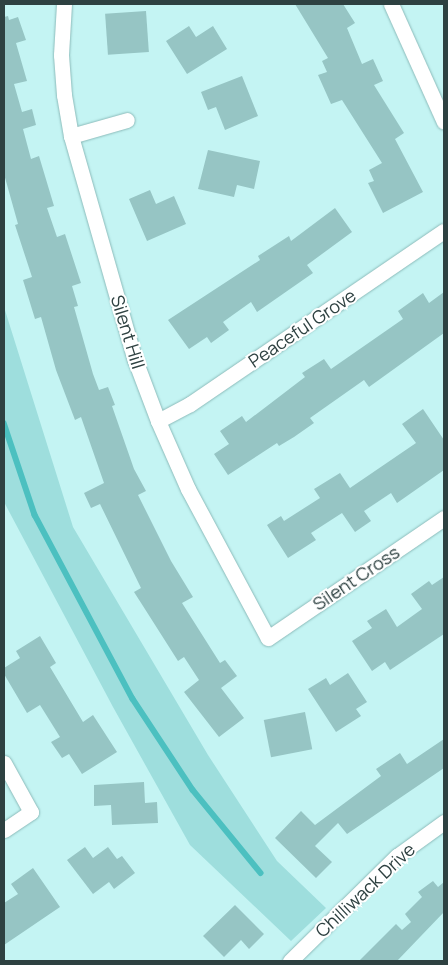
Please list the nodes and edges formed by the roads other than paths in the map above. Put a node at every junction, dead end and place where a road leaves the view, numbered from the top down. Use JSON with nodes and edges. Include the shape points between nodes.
{"nodes":[{"id":1,"x":64,"y":4,"type":"edge"},
{"id":2,"x":391,"y":4,"type":"edge"},
{"id":3,"x":127,"y":120,"type":"dead end"},
{"id":4,"x":444,"y":122,"type":"edge"},
{"id":5,"x":72,"y":136,"type":"junction"},
{"id":6,"x":444,"y":231,"type":"edge"},
{"id":7,"x":158,"y":421,"type":"junction"},
{"id":8,"x":444,"y":518,"type":"edge"},
{"id":9,"x":268,"y":638,"type":"joint"},
{"id":10,"x":4,"y":763,"type":"edge"},
{"id":11,"x":444,"y":822,"type":"edge"},
{"id":12,"x":4,"y":830,"type":"edge"},
{"id":13,"x":290,"y":961,"type":"edge"}],
"edges":[{"from":1,"to":5,"type":"street","name":"Silent Hill","via":[[61,55]]},
{"from":2,"to":4,"type":"street"},
{"from":3,"to":5,"type":"street"},
{"from":5,"to":7,"type":"street","name":"Silent Hill","via":[[136,360]]},
{"from":6,"to":7,"type":"street","name":"Peaceful Grove","via":[[190,404]]},
{"from":7,"to":9,"type":"street","name":"Silent Hill","via":[[188,488]]},
{"from":8,"to":9,"type":"street","name":"Silent Cross"},
{"from":10,"to":12,"type":"street","via":[[31,812]]},
{"from":11,"to":13,"type":"street","name":"Chilliwack Drive","via":[[397,856]]}]}
